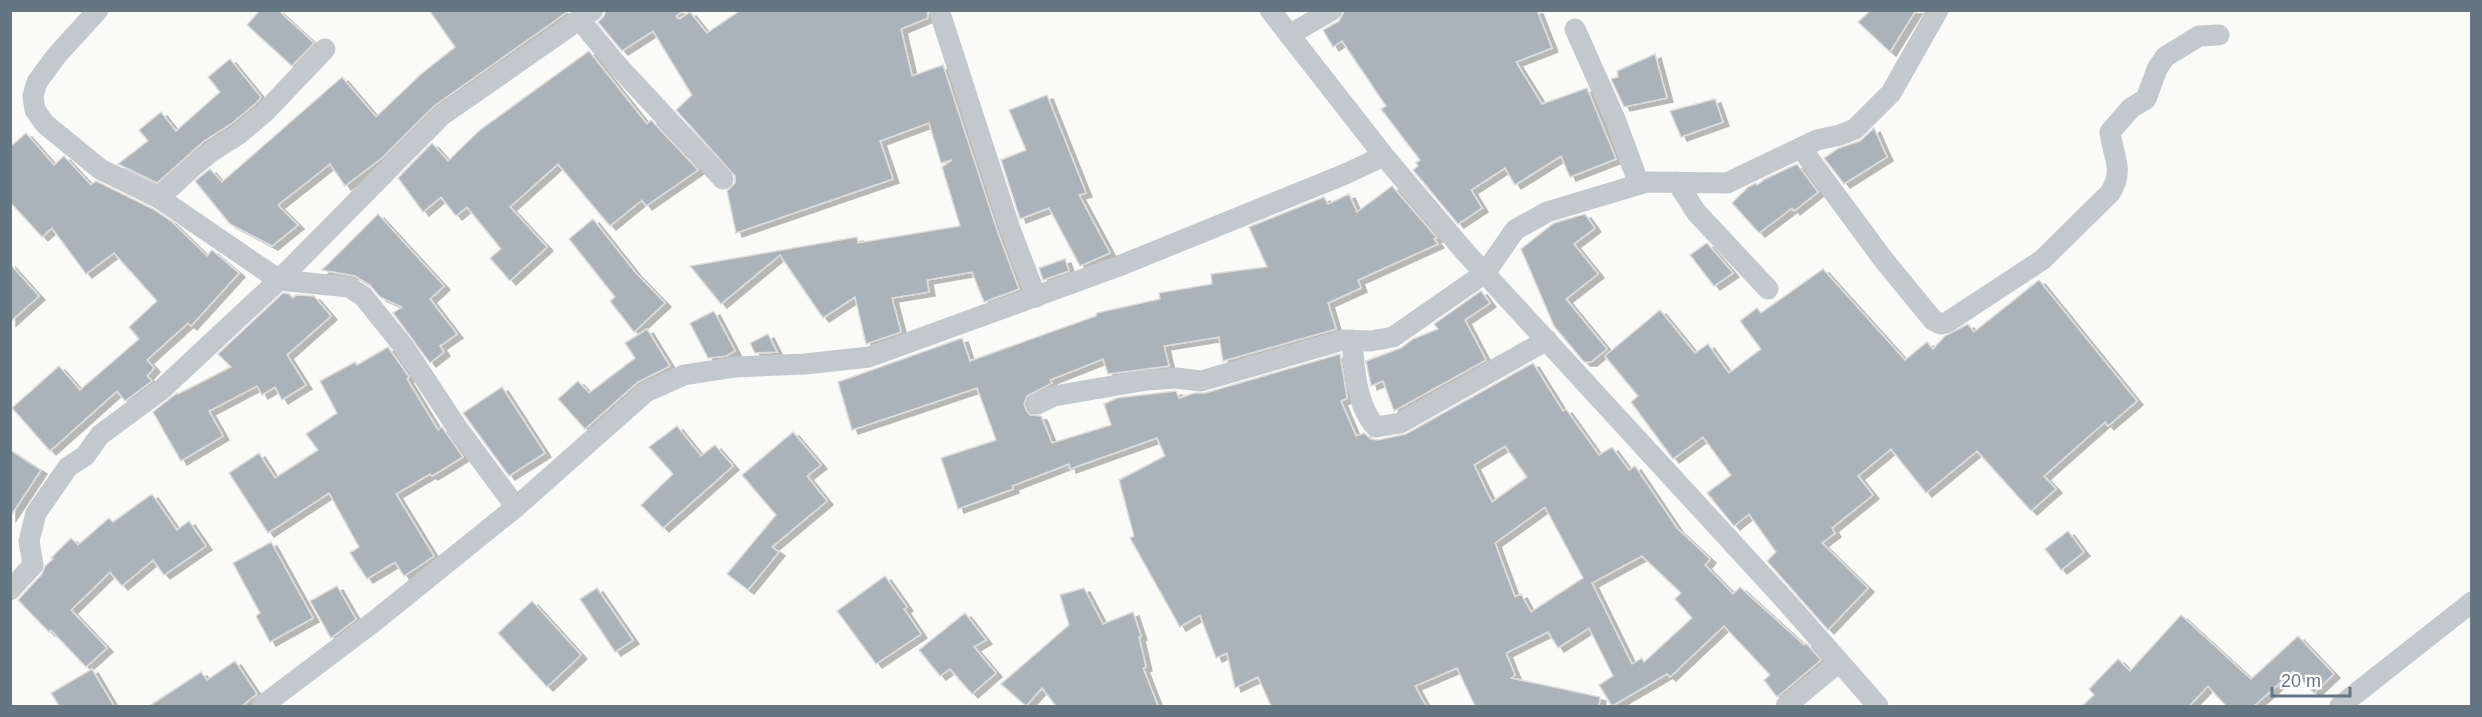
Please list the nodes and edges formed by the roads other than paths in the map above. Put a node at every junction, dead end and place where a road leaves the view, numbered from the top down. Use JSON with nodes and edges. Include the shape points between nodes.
{"nodes":[{"id":1,"x":98,"y":10,"type":"edge"},
{"id":2,"x":939,"y":10,"type":"edge"},
{"id":3,"x":1270,"y":10,"type":"edge"},
{"id":4,"x":1332,"y":10,"type":"edge"},
{"id":5,"x":1938,"y":10,"type":"edge"},
{"id":6,"x":587,"y":15,"type":"edge"},
{"id":7,"x":1575,"y":29,"type":"dead end"},
{"id":8,"x":1289,"y":35,"type":"junction"},
{"id":9,"x":2219,"y":35,"type":"dead end"},
{"id":10,"x":325,"y":49,"type":"dead end"},
{"id":11,"x":1801,"y":148,"type":"junction"},
{"id":12,"x":1384,"y":156,"type":"junction"},
{"id":13,"x":1634,"y":169,"type":"junction"},
{"id":14,"x":723,"y":179,"type":"dead end"},
{"id":15,"x":1677,"y":182,"type":"junction"},
{"id":16,"x":159,"y":198,"type":"junction"},
{"id":17,"x":1477,"y":264,"type":"junction"},
{"id":18,"x":279,"y":280,"type":"junction"},
{"id":19,"x":1768,"y":289,"type":"dead end"},
{"id":20,"x":1036,"y":297,"type":"junction"},
{"id":21,"x":1352,"y":340,"type":"junction"},
{"id":22,"x":1547,"y":340,"type":"junction"},
{"id":23,"x":1036,"y":404,"type":"dead end"},
{"id":24,"x":516,"y":507,"type":"junction"},
{"id":25,"x":10,"y":590,"type":"edge"},
{"id":26,"x":2472,"y":602,"type":"edge"},
{"id":27,"x":1839,"y":662,"type":"junction"},
{"id":28,"x":262,"y":706,"type":"edge"},
{"id":29,"x":1786,"y":706,"type":"edge"},
{"id":30,"x":1878,"y":706,"type":"edge"},
{"id":31,"x":2340,"y":706,"type":"edge"}],
"edges":[{"from":1,"to":16,"type":"street","via":[[37,82],[35,110],[45,124],[100,169]]},
{"from":2,"to":20,"type":"street","via":[[1010,230]]},
{"from":3,"to":8,"type":"street"},
{"from":4,"to":8,"type":"street"},
{"from":5,"to":11,"type":"street","via":[[1891,93],[1855,129]]},
{"from":6,"to":14,"type":"street","via":[[617,64]]},
{"from":6,"to":18,"type":"street","via":[[441,117]]},
{"from":7,"to":13,"type":"street"},
{"from":8,"to":12,"type":"street"},
{"from":9,"to":11,"type":"street","via":[[2191,39],[2165,57],[2146,99],[2131,108],[2110,132],[2119,171],[2110,193],[2042,260],[1946,323],[1933,320]]},
{"from":10,"to":16,"type":"street","via":[[265,112],[212,151]]},
{"from":11,"to":15,"type":"street","via":[[1727,183]]},
{"from":12,"to":17,"type":"street"},
{"from":12,"to":20,"type":"street","via":[[1141,258]]},
{"from":13,"to":15,"type":"street","via":[[1647,182]]},
{"from":13,"to":17,"type":"street","via":[[1515,230]]},
{"from":15,"to":19,"type":"street","via":[[1696,212]]},
{"from":16,"to":18,"type":"street"},
{"from":17,"to":21,"type":"street","via":[[1393,337]]},
{"from":17,"to":22,"type":"street"},
{"from":18,"to":24,"type":"street","via":[[349,287],[363,296],[404,347]]},
{"from":18,"to":25,"type":"street","via":[[161,390],[100,435],[85,456],[68,467],[36,513],[29,541],[33,566]]},
{"from":20,"to":24,"type":"street","via":[[869,357],[735,367],[684,375],[646,392]]},
{"from":21,"to":22,"type":"street","via":[[1365,408],[1376,427],[1400,423]]},
{"from":21,"to":23,"type":"street","via":[[1324,344],[1201,381],[1147,380],[1053,396]]},
{"from":22,"to":27,"type":"street"},
{"from":24,"to":28,"type":"street"},
{"from":26,"to":31,"type":"street"},
{"from":27,"to":29,"type":"street"},
{"from":27,"to":30,"type":"street"}]}
